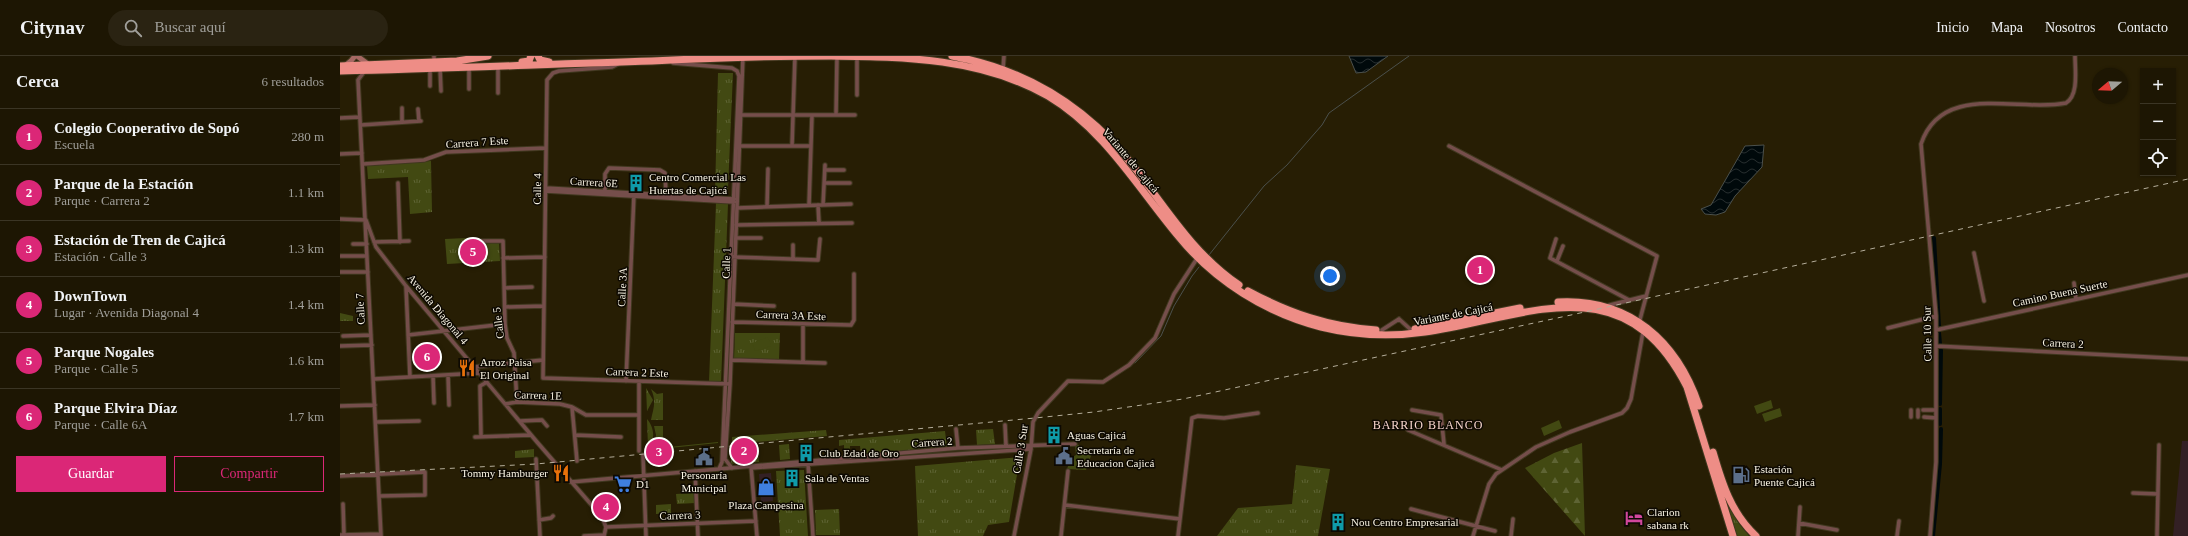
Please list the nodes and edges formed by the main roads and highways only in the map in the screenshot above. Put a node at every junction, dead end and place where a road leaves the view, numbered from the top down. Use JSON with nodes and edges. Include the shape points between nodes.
{"nodes":[{"id":1,"x":488,"y":56,"type":"edge"},
{"id":2,"x":531,"y":56,"type":"edge"},
{"id":3,"x":538,"y":56,"type":"edge"},
{"id":4,"x":743,"y":56,"type":"edge"},
{"id":5,"x":795,"y":56,"type":"edge"},
{"id":6,"x":837,"y":56,"type":"edge"},
{"id":7,"x":952,"y":56,"type":"edge"},
{"id":8,"x":857,"y":57,"type":"edge"},
{"id":9,"x":434,"y":59,"type":"edge"},
{"id":10,"x":458,"y":59,"type":"edge"},
{"id":11,"x":561,"y":64,"type":"junction"},
{"id":12,"x":501,"y":66,"type":"junction"},
{"id":13,"x":341,"y":68,"type":"edge"},
{"id":14,"x":1200,"y":258,"type":"junction"},
{"id":15,"x":1214,"y":268,"type":"junction"},
{"id":16,"x":1729,"y":522,"type":"junction"},
{"id":17,"x":1730,"y":536,"type":"edge"},
{"id":18,"x":1733,"y":536,"type":"edge"},
{"id":19,"x":1756,"y":536,"type":"edge"}],
"edges":[{"from":1,"to":10,"type":"highway"},
{"from":2,"to":12,"type":"highway","via":[[529,61],[510,62]]},
{"from":3,"to":11,"type":"highway","via":[[543,61]]},
{"from":4,"to":5,"type":"highway","name":"Variante de Cajicá"},
{"from":4,"to":11,"type":"highway","name":"Variante de Cajicá"},
{"from":5,"to":6,"type":"highway","name":"Variante de Cajicá"},
{"from":6,"to":8,"type":"highway","name":"Variante de Cajicá"},
{"from":7,"to":14,"type":"highway","name":"Variante de Cajicá","via":[[1003,69],[1053,92],[1096,125],[1115,143]]},
{"from":8,"to":14,"type":"highway","name":"Variante de Cajicá","via":[[928,60],[972,66],[1014,79],[1050,98],[1102,140],[1177,235]]},
{"from":9,"to":10,"type":"highway"},
{"from":9,"to":13,"type":"highway"},
{"from":11,"to":12,"type":"highway","name":"Variante de Cajicá"},
{"from":12,"to":13,"type":"highway","name":"Variante de Cajicá","via":[[367,71],[348,71]]},
{"from":14,"to":15,"type":"highway","name":"Variante de Cajicá"},
{"from":15,"to":16,"type":"highway","name":"Variante de Cajicá","via":[[1245,294],[1279,313],[1340,331],[1382,335],[1425,332],[1537,309],[1566,306],[1606,312],[1643,331],[1671,359],[1686,387]]},
{"from":15,"to":19,"type":"highway","name":"Variante de Cajicá","via":[[1248,291],[1288,311],[1323,322],[1382,330],[1410,329],[1542,304],[1567,302],[1603,306],[1617,311],[1661,339],[1686,375],[1698,404],[1724,487],[1738,515]]},
{"from":16,"to":17,"type":"highway"},
{"from":16,"to":18,"type":"highway","name":"Variante de Cajicá"}]}
